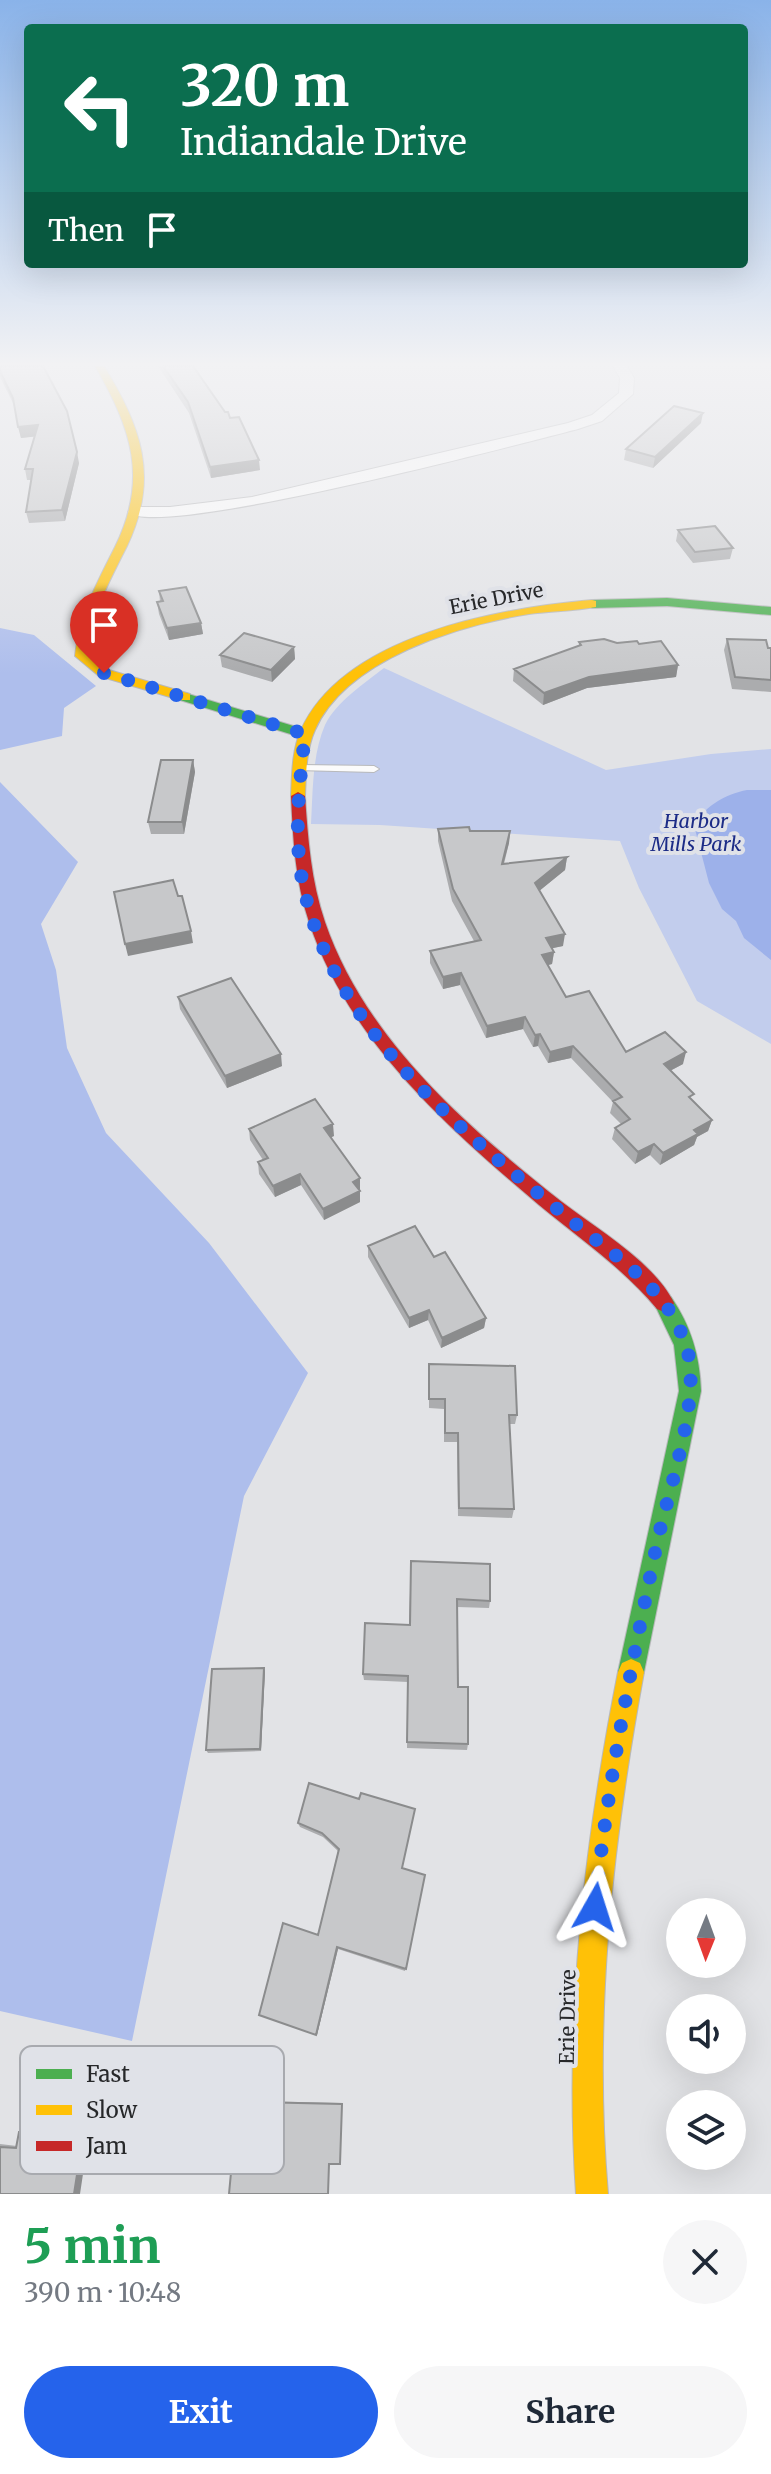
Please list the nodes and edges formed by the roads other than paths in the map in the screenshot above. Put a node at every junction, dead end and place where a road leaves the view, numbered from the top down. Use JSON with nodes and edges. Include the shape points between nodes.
{"nodes":[{"id":1,"x":141,"y":468,"type":"edge"},
{"id":2,"x":394,"y":468,"type":"edge"},
{"id":3,"x":136,"y":512,"type":"junction"},
{"id":4,"x":771,"y":611,"type":"edge"},
{"id":5,"x":305,"y":734,"type":"junction"},
{"id":6,"x":301,"y":768,"type":"junction"},
{"id":7,"x":374,"y":769,"type":"dead end"},
{"id":8,"x":592,"y":2194,"type":"edge"}],
"edges":[{"from":1,"to":3,"type":"street"},
{"from":2,"to":3,"type":"street","via":[[252,502]]},
{"from":3,"to":5,"type":"street","via":[[94,597],[81,637],[81,656],[104,673]]},
{"from":4,"to":5,"type":"street","name":"Erie Drive","via":[[645,601],[478,620],[403,646],[363,669],[336,693]]},
{"from":5,"to":6,"type":"street","name":"Erie Drive"},
{"from":6,"to":7,"type":"lane"},
{"from":6,"to":8,"type":"street","name":"Erie Drive","via":[[301,872],[311,917],[362,1014],[395,1059],[460,1127],[653,1286],[689,1355],[692,1397],[604,1820],[589,1977],[586,2147]]}]}
